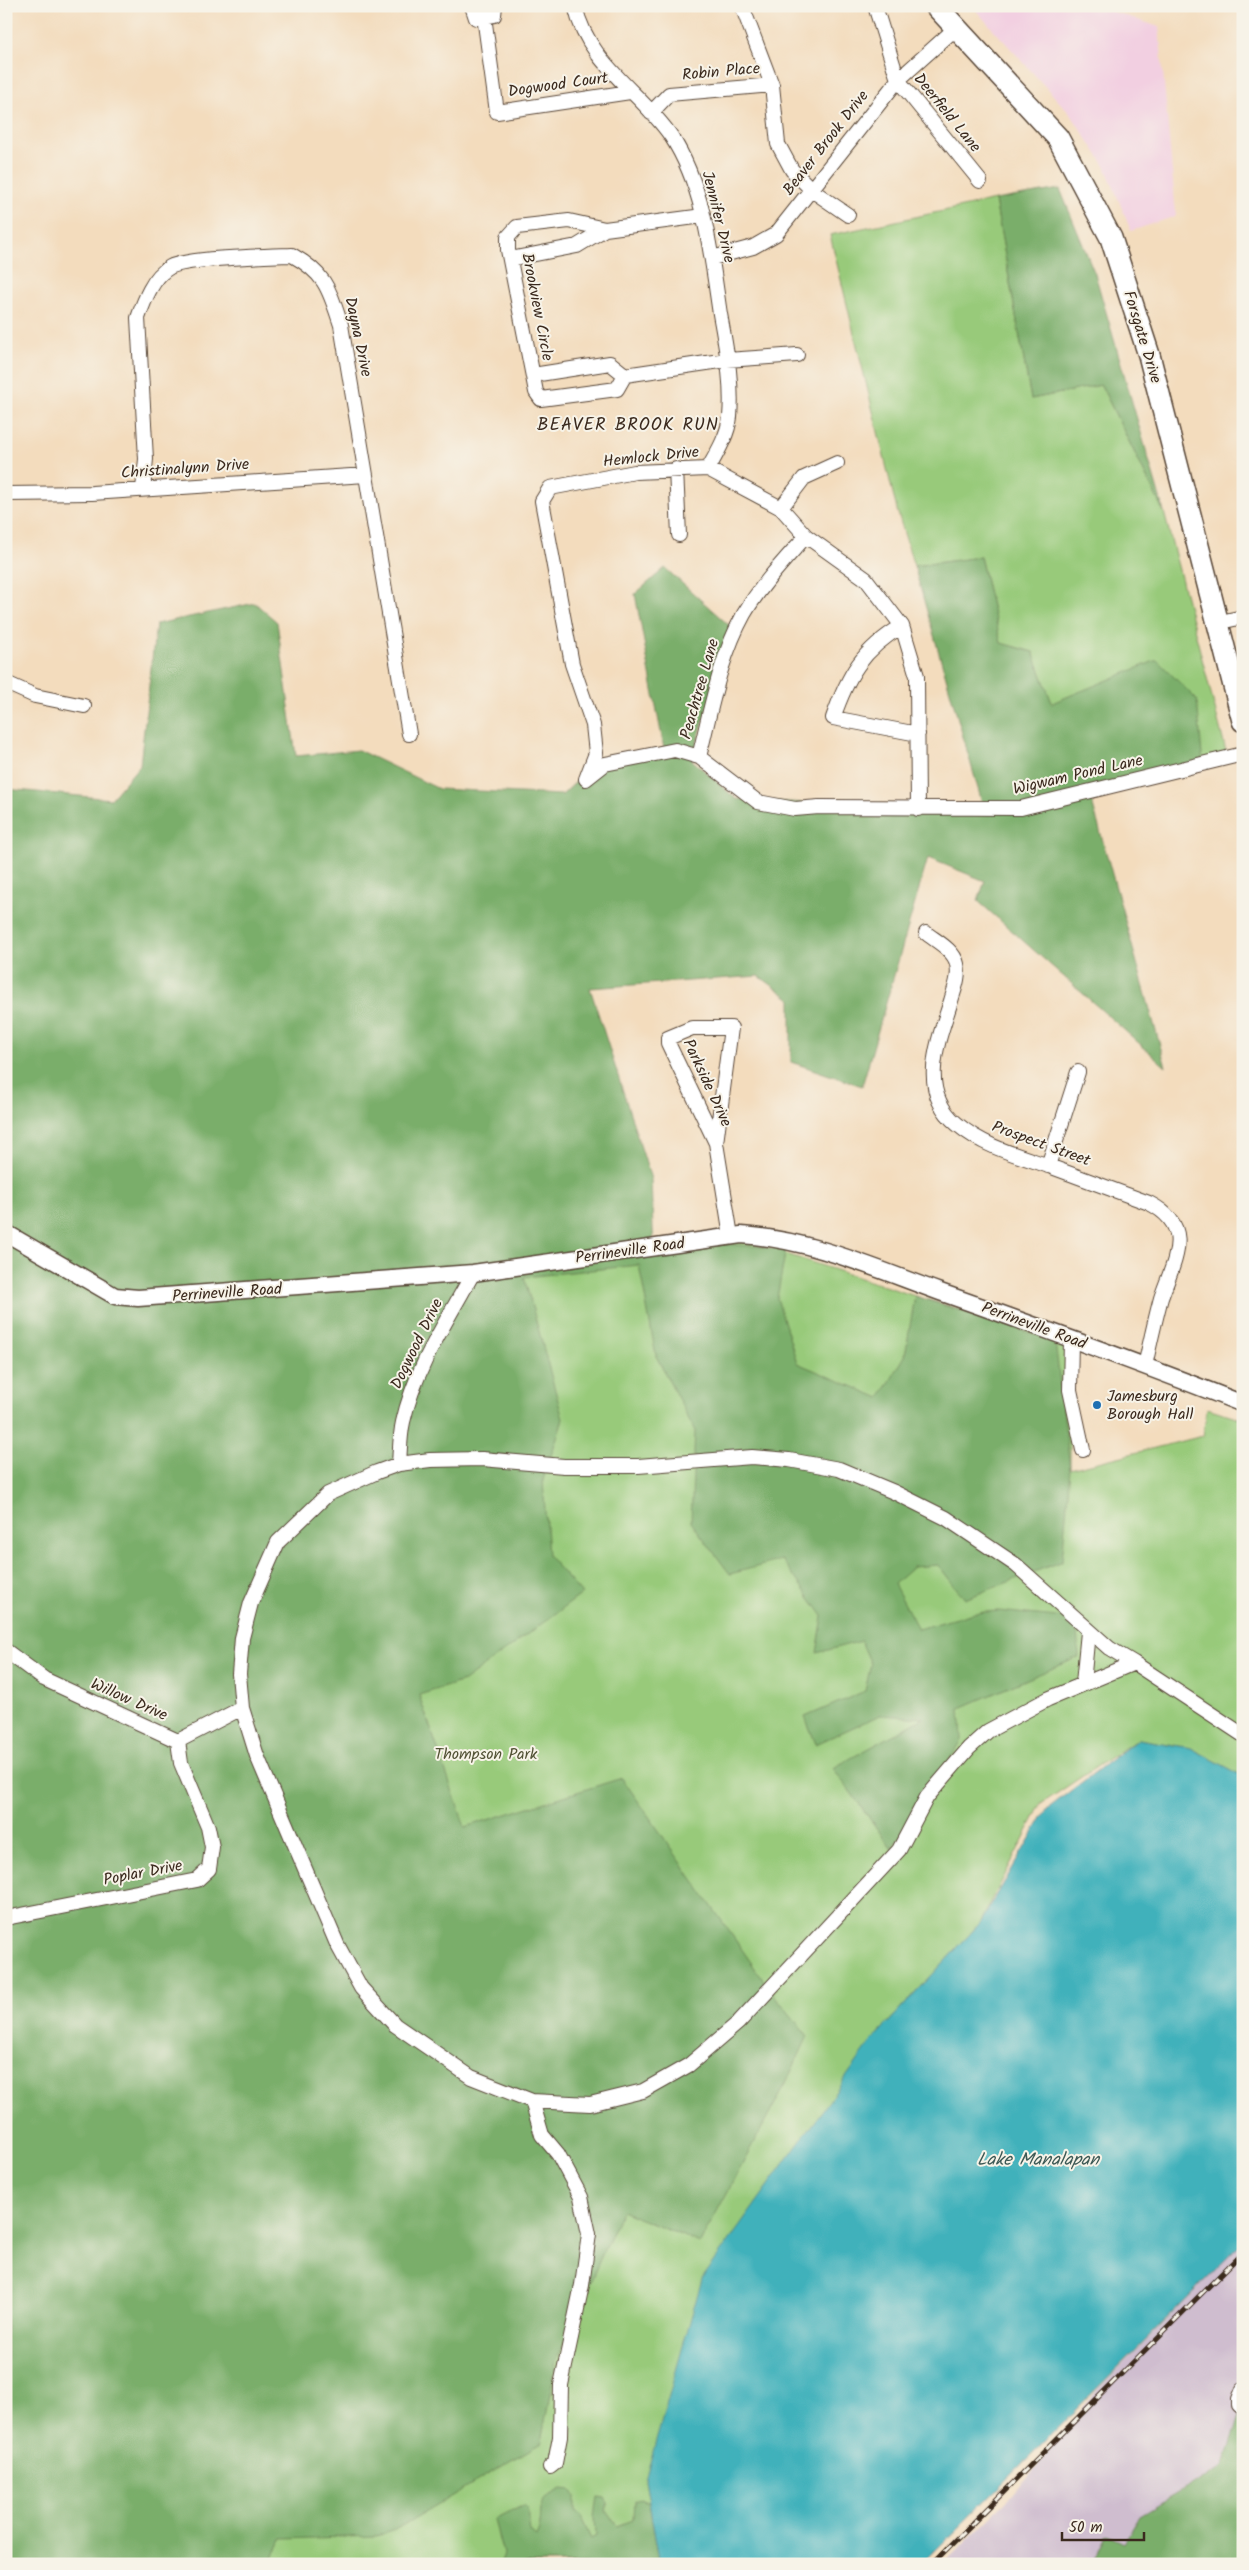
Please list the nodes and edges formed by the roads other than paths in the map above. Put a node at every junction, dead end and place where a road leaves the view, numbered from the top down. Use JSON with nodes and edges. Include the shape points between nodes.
{"nodes":[{"id":1,"x":472,"y":6,"type":"edge"},
{"id":2,"x":495,"y":6,"type":"edge"},
{"id":3,"x":575,"y":6,"type":"edge"},
{"id":4,"x":742,"y":6,"type":"edge"},
{"id":5,"x":875,"y":6,"type":"edge"},
{"id":6,"x":936,"y":6,"type":"edge"},
{"id":7,"x":484,"y":16,"type":"junction"},
{"id":8,"x":956,"y":28,"type":"junction"},
{"id":9,"x":898,"y":80,"type":"junction"},
{"id":10,"x":772,"y":85,"type":"junction"},
{"id":11,"x":630,"y":92,"type":"junction"},
{"id":12,"x":651,"y":114,"type":"junction"},
{"id":13,"x":980,"y":181,"type":"dead end"},
{"id":14,"x":812,"y":191,"type":"junction"},
{"id":15,"x":848,"y":215,"type":"dead end"},
{"id":16,"x":703,"y":216,"type":"junction"},
{"id":17,"x":605,"y":229,"type":"junction"},
{"id":18,"x":712,"y":258,"type":"junction"},
{"id":19,"x":510,"y":259,"type":"junction"},
{"id":20,"x":797,"y":355,"type":"dead end"},
{"id":21,"x":728,"y":360,"type":"junction"},
{"id":22,"x":533,"y":375,"type":"junction"},
{"id":23,"x":625,"y":375,"type":"junction"},
{"id":24,"x":837,"y":463,"type":"dead end"},
{"id":25,"x":676,"y":469,"type":"junction"},
{"id":26,"x":708,"y":469,"type":"junction"},
{"id":27,"x":366,"y":476,"type":"junction"},
{"id":28,"x":143,"y":488,"type":"junction"},
{"id":29,"x":6,"y":494,"type":"edge"},
{"id":30,"x":781,"y":508,"type":"junction"},
{"id":31,"x":679,"y":535,"type":"dead end"},
{"id":32,"x":806,"y":536,"type":"junction"},
{"id":33,"x":1243,"y":617,"type":"edge"},
{"id":34,"x":1216,"y":623,"type":"junction"},
{"id":35,"x":902,"y":626,"type":"junction"},
{"id":36,"x":6,"y":683,"type":"edge"},
{"id":37,"x":84,"y":706,"type":"dead end"},
{"id":38,"x":1243,"y":721,"type":"edge"},
{"id":39,"x":409,"y":734,"type":"dead end"},
{"id":40,"x":918,"y":734,"type":"junction"},
{"id":41,"x":1243,"y":754,"type":"edge"},
{"id":42,"x":699,"y":756,"type":"junction"},
{"id":43,"x":918,"y":809,"type":"junction"},
{"id":44,"x":926,"y":933,"type":"dead end"},
{"id":45,"x":1078,"y":1072,"type":"dead end"},
{"id":46,"x":716,"y":1143,"type":"junction"},
{"id":47,"x":1048,"y":1166,"type":"junction"},
{"id":48,"x":6,"y":1233,"type":"edge"},
{"id":49,"x":731,"y":1236,"type":"junction"},
{"id":50,"x":473,"y":1273,"type":"junction"},
{"id":51,"x":1072,"y":1340,"type":"junction"},
{"id":52,"x":1145,"y":1366,"type":"junction"},
{"id":53,"x":1243,"y":1404,"type":"edge"},
{"id":54,"x":1083,"y":1450,"type":"dead end"},
{"id":55,"x":399,"y":1464,"type":"junction"},
{"id":56,"x":1088,"y":1632,"type":"junction"},
{"id":57,"x":6,"y":1651,"type":"edge"},
{"id":58,"x":1134,"y":1663,"type":"junction"},
{"id":59,"x":1082,"y":1683,"type":"junction"},
{"id":60,"x":242,"y":1708,"type":"junction"},
{"id":61,"x":1243,"y":1735,"type":"edge"},
{"id":62,"x":178,"y":1741,"type":"junction"},
{"id":63,"x":6,"y":1918,"type":"edge"},
{"id":64,"x":532,"y":2102,"type":"junction"},
{"id":65,"x":550,"y":2467,"type":"dead end"}],
"edges":[{"from":1,"to":7,"type":"street","via":[[476,18]]},
{"from":2,"to":7,"type":"street","via":[[494,15]]},
{"from":3,"to":11,"type":"street","name":"Jennifer Drive","via":[[591,46]]},
{"from":4,"to":10,"type":"street"},
{"from":5,"to":9,"type":"street","name":"Deerfield Lane"},
{"from":6,"to":8,"type":"main road","name":"Forsgate Drive"},
{"from":7,"to":11,"type":"street","name":"Dogwood Court","via":[[497,112]]},
{"from":8,"to":9,"type":"street","name":"Beaver Brook Drive"},
{"from":8,"to":34,"type":"main road","name":"Forsgate Drive","via":[[1058,138],[1110,238],[1149,354]]},
{"from":9,"to":13,"type":"street","name":"Deerfield Lane"},
{"from":9,"to":14,"type":"street","name":"Beaver Brook Drive"},
{"from":10,"to":12,"type":"street","name":"Robin Place","via":[[669,94]]},
{"from":10,"to":14,"type":"street","via":[[778,144],[792,170]]},
{"from":11,"to":12,"type":"street","name":"Jennifer Drive"},
{"from":12,"to":16,"type":"street","name":"Jennifer Drive","via":[[670,136],[689,169]]},
{"from":14,"to":15,"type":"street"},
{"from":14,"to":18,"type":"street","name":"Beaver Brook Drive","via":[[776,234],[753,247]]},
{"from":16,"to":17,"type":"street","name":"Brookview Circle"},
{"from":16,"to":18,"type":"street","name":"Jennifer Drive"},
{"from":17,"to":19,"type":"street","via":[[577,246]]},
{"from":17,"to":19,"type":"street","name":"Brookview Circle","via":[[569,221],[517,227],[508,237]]},
{"from":18,"to":21,"type":"street","name":"Jennifer Drive"},
{"from":19,"to":22,"type":"street","name":"Brookview Circle"},
{"from":20,"to":21,"type":"street"},
{"from":21,"to":23,"type":"street"},
{"from":21,"to":26,"type":"street","name":"Jennifer Drive","via":[[730,418],[722,445]]},
{"from":22,"to":23,"type":"street","name":"Brookview Circle","via":[[610,362]]},
{"from":22,"to":23,"type":"street","name":"Brookview Circle","via":[[536,392],[541,398],[617,389]]},
{"from":24,"to":30,"type":"street","via":[[804,478]]},
{"from":25,"to":26,"type":"street","name":"Hemlock Drive"},
{"from":25,"to":31,"type":"street"},
{"from":25,"to":42,"type":"street","name":"Hemlock Drive","via":[[635,472],[550,488],[542,501],[572,664],[593,725],[596,753],[586,779],[605,764],[616,761],[675,750]]},
{"from":26,"to":30,"type":"street","name":"Hemlock Drive"},
{"from":27,"to":28,"type":"street","name":"Christinalynn Drive"},
{"from":27,"to":28,"type":"street","name":"Dayna Drive","via":[[341,325],[333,299],[322,276],[292,255],[189,262],[170,267],[144,299],[138,318],[146,458]]},
{"from":27,"to":39,"type":"street","name":"Dayna Drive"},
{"from":28,"to":29,"type":"street","name":"Christinalynn Drive","via":[[92,493]]},
{"from":30,"to":32,"type":"street","name":"Hemlock Drive"},
{"from":32,"to":35,"type":"street","name":"Hemlock Drive","via":[[866,579]]},
{"from":32,"to":42,"type":"street","name":"Peachtree Lane","via":[[769,577],[744,614],[727,651]]},
{"from":33,"to":34,"type":"street"},
{"from":34,"to":38,"type":"main road","name":"Forsgate Drive"},
{"from":35,"to":40,"type":"street","name":"Hemlock Drive","via":[[917,676]]},
{"from":35,"to":40,"type":"street","via":[[883,637],[860,659],[845,684],[833,718]]},
{"from":36,"to":37,"type":"street","via":[[35,696]]},
{"from":40,"to":43,"type":"street","name":"Hemlock Drive"},
{"from":41,"to":43,"type":"street","name":"Wigwam Pond Lane","via":[[1021,808]]},
{"from":42,"to":43,"type":"street","name":"Wigwam Pond Lane","via":[[758,802],[795,809]]},
{"from":44,"to":47,"type":"street","name":"Prospect Street","via":[[946,949],[957,964],[957,980],[934,1055],[936,1093],[943,1109],[955,1123],[987,1145]]},
{"from":45,"to":47,"type":"street"},
{"from":46,"to":46,"type":"street","name":"Parkside Drive","via":[[731,1028],[692,1028],[668,1038],[668,1043]]},
{"from":46,"to":49,"type":"street","name":"Parkside Drive"},
{"from":47,"to":52,"type":"street","name":"Prospect Street","via":[[1149,1203],[1163,1210],[1175,1226],[1179,1245],[1161,1299]]},
{"from":48,"to":50,"type":"street","name":"Perrineville Road","via":[[115,1296],[138,1298]]},
{"from":49,"to":50,"type":"street","name":"Perrineville Road"},
{"from":49,"to":51,"type":"street","name":"Perrineville Road","via":[[768,1237],[808,1246]]},
{"from":50,"to":55,"type":"street","name":"Dogwood Drive","via":[[428,1355],[411,1394],[403,1423]]},
{"from":51,"to":52,"type":"street","name":"Perrineville Road"},
{"from":51,"to":54,"type":"street","via":[[1070,1390]]},
{"from":52,"to":53,"type":"street","name":"Perrineville Road"},
{"from":55,"to":56,"type":"street","via":[[482,1459],[564,1466],[638,1466],[752,1457],[789,1460],[838,1470],[894,1492],[946,1518],[987,1544],[1016,1565]]},
{"from":55,"to":60,"type":"street","via":[[328,1494],[278,1542],[251,1603],[242,1638],[239,1674]]},
{"from":56,"to":58,"type":"street"},
{"from":56,"to":59,"type":"street"},
{"from":57,"to":62,"type":"street","name":"Willow Drive","via":[[44,1679]]},
{"from":58,"to":59,"type":"street"},
{"from":58,"to":61,"type":"street"},
{"from":59,"to":64,"type":"street","via":[[988,1731],[969,1748],[927,1797],[899,1850],[738,2023],[689,2065],[643,2091],[590,2104]]},
{"from":60,"to":62,"type":"street","name":"Willow Drive"},
{"from":60,"to":64,"type":"street","via":[[257,1756],[293,1842],[337,1944],[362,1988],[395,2025],[471,2077]]},
{"from":62,"to":63,"type":"street","name":"Poplar Drive","via":[[181,1763],[208,1827],[212,1847],[209,1869],[198,1880]]},
{"from":64,"to":65,"type":"street","via":[[542,2135],[558,2154],[581,2197],[589,2234],[561,2385],[560,2437],[555,2463]]}]}
